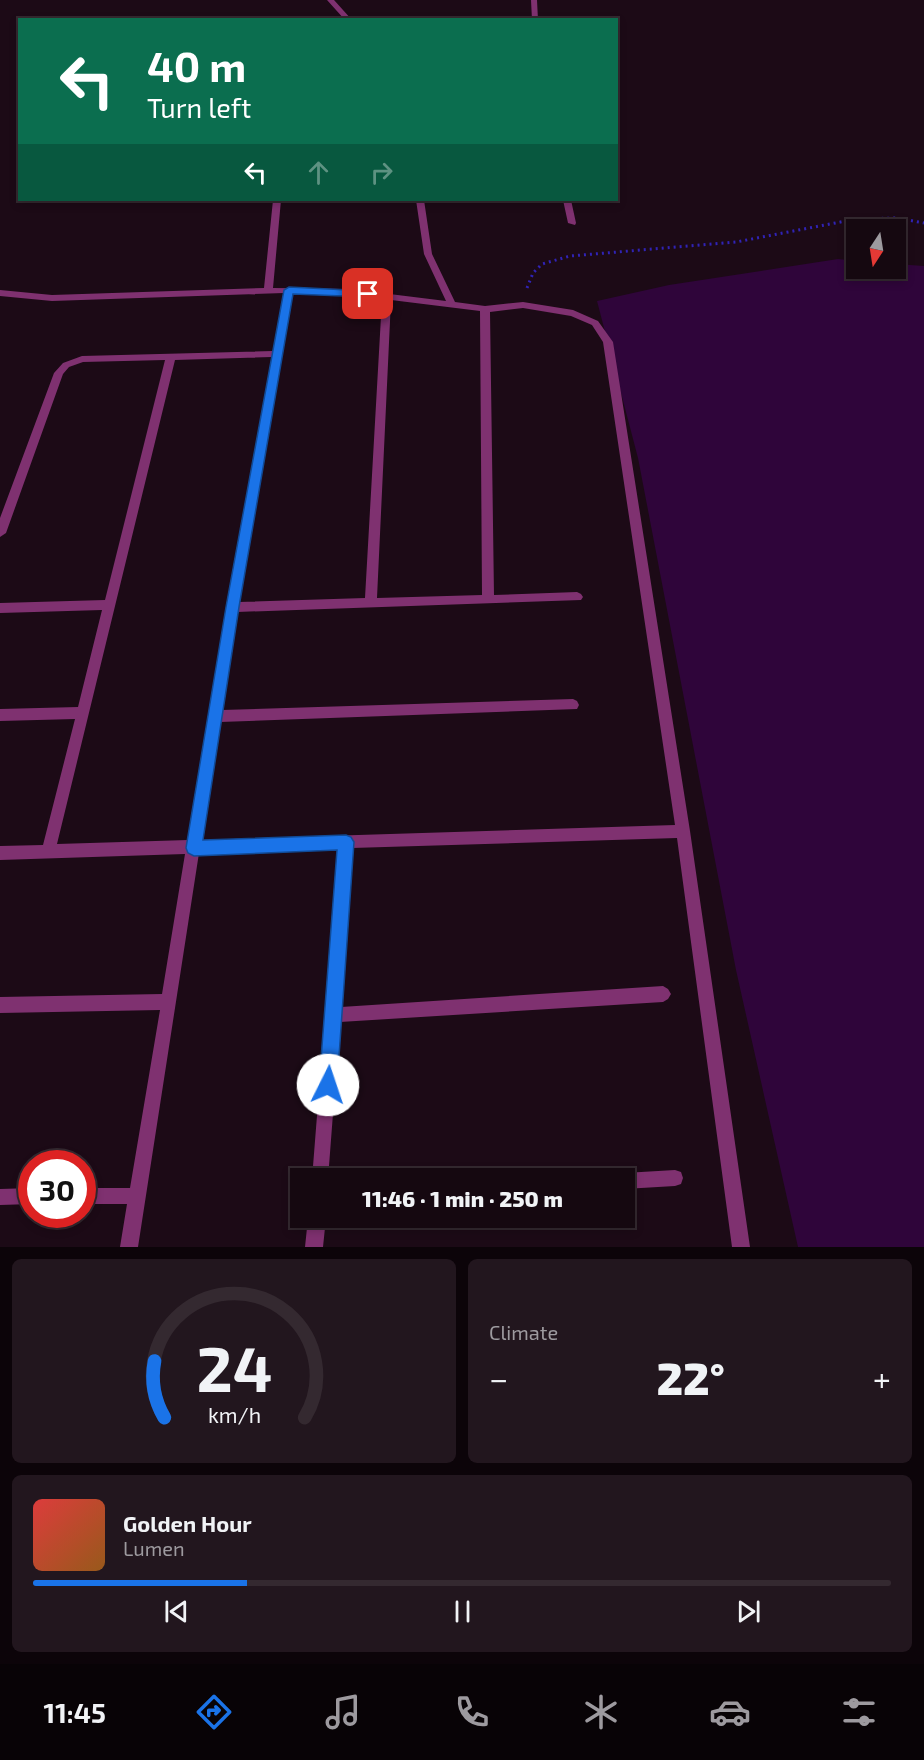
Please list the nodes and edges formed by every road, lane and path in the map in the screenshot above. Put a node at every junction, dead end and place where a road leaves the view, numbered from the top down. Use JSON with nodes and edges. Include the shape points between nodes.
{"nodes":[{"id":1,"x":330,"y":0,"type":"edge"},
{"id":2,"x":534,"y":0,"type":"edge"},
{"id":3,"x":347,"y":18,"type":"edge"},
{"id":4,"x":535,"y":18,"type":"edge"},
{"id":5,"x":277,"y":201,"type":"edge"},
{"id":6,"x":420,"y":201,"type":"edge"},
{"id":7,"x":567,"y":201,"type":"edge"},
{"id":8,"x":572,"y":223,"type":"dead end"},
{"id":9,"x":924,"y":223,"type":"edge"},
{"id":10,"x":289,"y":290,"type":"junction"},
{"id":11,"x":268,"y":291,"type":"junction"},
{"id":12,"x":0,"y":293,"type":"edge"},
{"id":13,"x":387,"y":296,"type":"junction"},
{"id":14,"x":452,"y":305,"type":"junction"},
{"id":15,"x":522,"y":305,"type":"junction"},
{"id":16,"x":486,"y":309,"type":"junction"},
{"id":17,"x":277,"y":354,"type":"junction"},
{"id":18,"x":171,"y":357,"type":"junction"},
{"id":19,"x":0,"y":532,"type":"edge"},
{"id":20,"x":577,"y":597,"type":"dead end"},
{"id":21,"x":488,"y":600,"type":"junction"},
{"id":22,"x":371,"y":603,"type":"junction"},
{"id":23,"x":108,"y":605,"type":"junction"},
{"id":24,"x":232,"y":607,"type":"junction"},
{"id":25,"x":0,"y":608,"type":"edge"},
{"id":26,"x":573,"y":705,"type":"dead end"},
{"id":27,"x":81,"y":714,"type":"junction"},
{"id":28,"x":0,"y":715,"type":"edge"},
{"id":29,"x":215,"y":716,"type":"junction"},
{"id":30,"x":683,"y":831,"type":"junction"},
{"id":31,"x":346,"y":842,"type":"junction"},
{"id":32,"x":194,"y":848,"type":"junction"},
{"id":33,"x":48,"y":852,"type":"junction"},
{"id":34,"x":0,"y":854,"type":"edge"},
{"id":35,"x":663,"y":994,"type":"dead end"},
{"id":36,"x":169,"y":1002,"type":"junction"},
{"id":37,"x":0,"y":1005,"type":"edge"},
{"id":38,"x":333,"y":1015,"type":"junction"},
{"id":39,"x":321,"y":1168,"type":"edge"},
{"id":40,"x":675,"y":1178,"type":"dead end"},
{"id":41,"x":635,"y":1180,"type":"edge"},
{"id":42,"x":18,"y":1196,"type":"edge"},
{"id":43,"x":96,"y":1196,"type":"edge"},
{"id":44,"x":137,"y":1196,"type":"junction"},
{"id":45,"x":0,"y":1197,"type":"edge"},
{"id":46,"x":316,"y":1228,"type":"edge"},
{"id":47,"x":129,"y":1247,"type":"edge"},
{"id":48,"x":314,"y":1247,"type":"edge"},
{"id":49,"x":741,"y":1247,"type":"edge"}],
"edges":[{"from":1,"to":3,"type":"street"},
{"from":2,"to":4,"type":"street"},
{"from":5,"to":11,"type":"street"},
{"from":6,"to":14,"type":"street","via":[[428,254]]},
{"from":7,"to":8,"type":"street"},
{"from":9,"to":15,"type":"path","via":[[897,218],[856,219],[736,242],[561,257],[537,267]]},
{"from":10,"to":11,"type":"street"},
{"from":10,"to":13,"type":"street"},
{"from":10,"to":17,"type":"street"},
{"from":11,"to":12,"type":"street","via":[[59,298]]},
{"from":13,"to":14,"type":"street"},
{"from":13,"to":22,"type":"street"},
{"from":14,"to":16,"type":"street"},
{"from":15,"to":16,"type":"street"},
{"from":15,"to":30,"type":"street","via":[[573,313],[595,323],[608,342]]},
{"from":16,"to":21,"type":"street"},
{"from":17,"to":18,"type":"street"},
{"from":17,"to":24,"type":"street"},
{"from":18,"to":19,"type":"street","via":[[82,359],[66,365],[59,374]]},
{"from":18,"to":23,"type":"street"},
{"from":20,"to":21,"type":"street"},
{"from":21,"to":22,"type":"street"},
{"from":22,"to":24,"type":"street"},
{"from":23,"to":25,"type":"street"},
{"from":23,"to":27,"type":"street"},
{"from":24,"to":29,"type":"street"},
{"from":26,"to":29,"type":"street"},
{"from":27,"to":28,"type":"street"},
{"from":27,"to":33,"type":"street"},
{"from":29,"to":32,"type":"street"},
{"from":30,"to":31,"type":"street"},
{"from":30,"to":49,"type":"street"},
{"from":31,"to":32,"type":"street"},
{"from":31,"to":38,"type":"street"},
{"from":32,"to":33,"type":"street"},
{"from":32,"to":36,"type":"street"},
{"from":33,"to":34,"type":"street"},
{"from":35,"to":38,"type":"street"},
{"from":36,"to":37,"type":"street"},
{"from":36,"to":44,"type":"street"},
{"from":38,"to":39,"type":"street"},
{"from":40,"to":41,"type":"street"},
{"from":42,"to":45,"type":"street"},
{"from":43,"to":44,"type":"street"},
{"from":44,"to":47,"type":"street"},
{"from":46,"to":48,"type":"street"}]}
